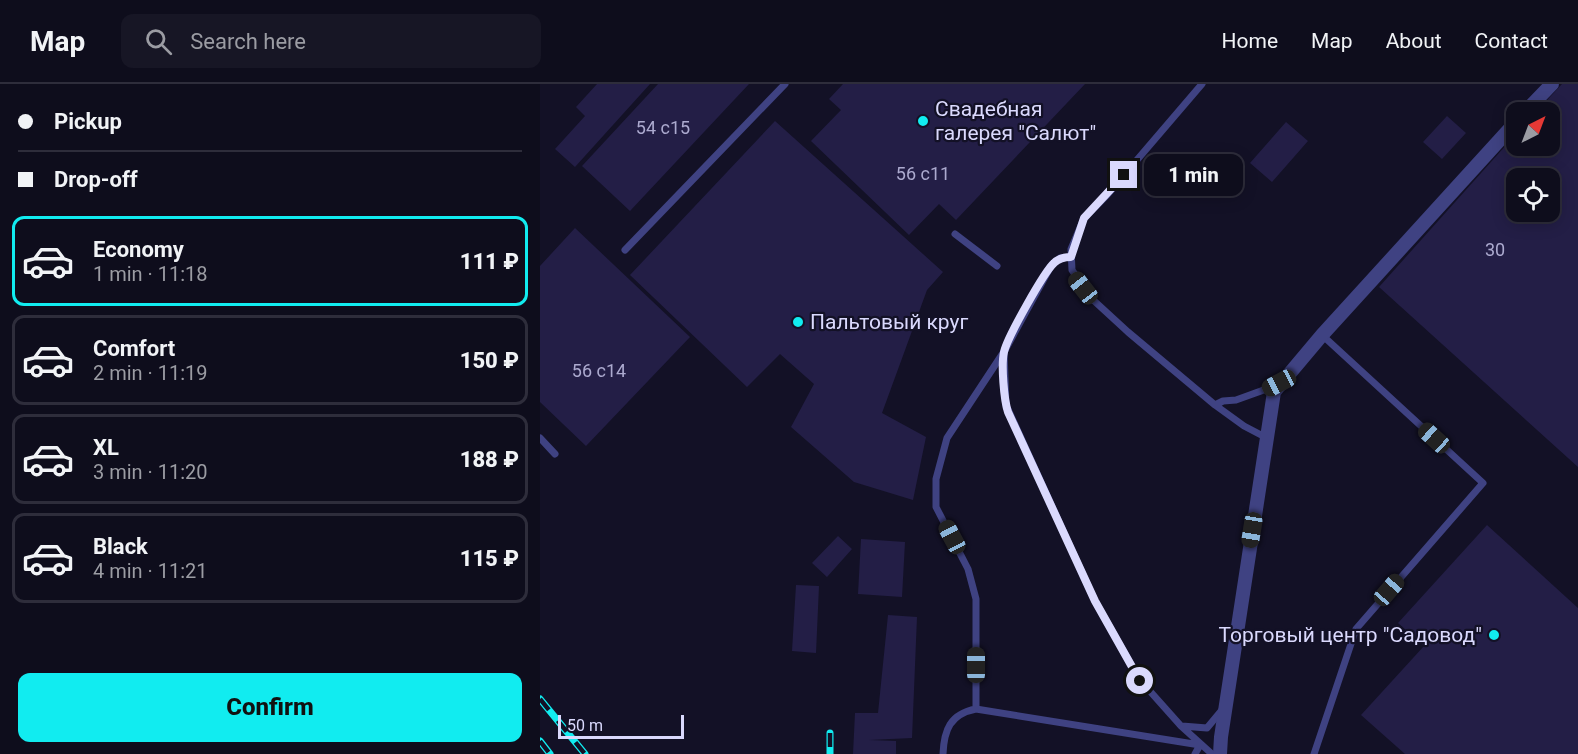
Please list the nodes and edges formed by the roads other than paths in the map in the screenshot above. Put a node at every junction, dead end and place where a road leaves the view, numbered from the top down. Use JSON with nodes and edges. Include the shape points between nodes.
{"nodes":[{"id":1,"x":785,"y":84,"type":"edge"},
{"id":2,"x":1202,"y":84,"type":"edge"},
{"id":3,"x":1552,"y":84,"type":"edge"},
{"id":4,"x":1535,"y":102,"type":"edge"},
{"id":5,"x":1506,"y":133,"type":"edge"},
{"id":6,"x":955,"y":234,"type":"dead end"},
{"id":7,"x":625,"y":250,"type":"dead end"},
{"id":8,"x":1071,"y":257,"type":"junction"},
{"id":9,"x":997,"y":266,"type":"dead end"},
{"id":10,"x":1322,"y":335,"type":"junction"},
{"id":11,"x":1004,"y":352,"type":"junction"},
{"id":12,"x":1279,"y":383,"type":"junction"},
{"id":13,"x":1215,"y":405,"type":"junction"},
{"id":14,"x":1265,"y":437,"type":"junction"},
{"id":15,"x":540,"y":438,"type":"edge"},
{"id":16,"x":555,"y":454,"type":"dead end"},
{"id":17,"x":1226,"y":703,"type":"junction"},
{"id":18,"x":975,"y":710,"type":"junction"},
{"id":19,"x":1181,"y":726,"type":"junction"},
{"id":20,"x":1200,"y":745,"type":"junction"},
{"id":21,"x":943,"y":754,"type":"edge"},
{"id":22,"x":1195,"y":754,"type":"edge"},
{"id":23,"x":1212,"y":754,"type":"edge"},
{"id":24,"x":1220,"y":754,"type":"edge"},
{"id":25,"x":1314,"y":754,"type":"edge"}],
"edges":[{"from":1,"to":7,"type":"lane"},
{"from":2,"to":8,"type":"lane","via":[[1084,218]]},
{"from":3,"to":4,"type":"street"},
{"from":5,"to":10,"type":"street"},
{"from":6,"to":9,"type":"lane"},
{"from":8,"to":11,"type":"lane","via":[[1060,258],[1051,266]]},
{"from":8,"to":13,"type":"lane","via":[[1076,278],[1091,297]]},
{"from":10,"to":12,"type":"street"},
{"from":10,"to":25,"type":"lane","via":[[1483,483],[1356,629]]},
{"from":11,"to":18,"type":"lane","via":[[957,418],[936,479],[936,507],[968,568],[976,598]]},
{"from":11,"to":19,"type":"lane","via":[[1008,412],[1095,601],[1140,681]]},
{"from":12,"to":13,"type":"lane"},
{"from":12,"to":14,"type":"street"},
{"from":13,"to":14,"type":"lane"},
{"from":14,"to":17,"type":"street"},
{"from":15,"to":16,"type":"lane"},
{"from":17,"to":19,"type":"lane","via":[[1207,728]]},
{"from":17,"to":24,"type":"street"},
{"from":18,"to":20,"type":"lane"},
{"from":18,"to":21,"type":"lane","via":[[958,715],[949,724]]},
{"from":19,"to":20,"type":"lane"},
{"from":20,"to":22,"type":"lane"},
{"from":20,"to":23,"type":"lane"}]}
